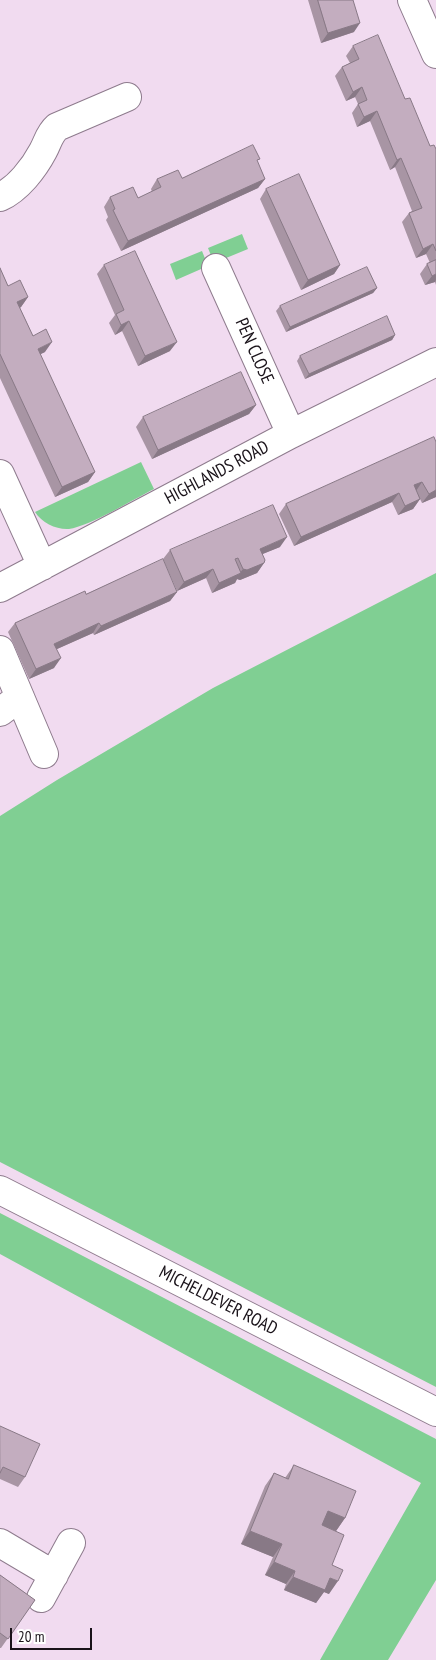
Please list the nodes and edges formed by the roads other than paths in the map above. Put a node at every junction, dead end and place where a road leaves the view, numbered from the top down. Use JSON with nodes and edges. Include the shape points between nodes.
{"nodes":[{"id":1,"x":412,"y":0,"type":"edge"},
{"id":2,"x":436,"y":54,"type":"edge"},
{"id":3,"x":127,"y":96,"type":"dead end"},
{"id":4,"x":0,"y":197,"type":"edge"},
{"id":5,"x":216,"y":268,"type":"dead end"},
{"id":6,"x":436,"y":362,"type":"edge"},
{"id":7,"x":292,"y":434,"type":"junction"},
{"id":8,"x":0,"y":474,"type":"edge"},
{"id":9,"x":42,"y":566,"type":"junction"},
{"id":10,"x":0,"y":588,"type":"edge"},
{"id":11,"x":0,"y":650,"type":"edge"},
{"id":12,"x":10,"y":705,"type":"edge"},
{"id":13,"x":44,"y":754,"type":"dead end"},
{"id":14,"x":0,"y":1190,"type":"edge"},
{"id":15,"x":436,"y":1412,"type":"edge"},
{"id":16,"x":0,"y":1543,"type":"edge"},
{"id":17,"x":71,"y":1543,"type":"dead end"},
{"id":18,"x":54,"y":1575,"type":"junction"},
{"id":19,"x":41,"y":1598,"type":"dead end"}],
"edges":[{"from":1,"to":2,"type":"street"},
{"from":3,"to":4,"type":"street","via":[[57,127],[51,132],[32,169]]},
{"from":5,"to":7,"type":"street","name":"PEN CLOSE"},
{"from":6,"to":7,"type":"street","name":"HIGHLANDS ROAD"},
{"from":7,"to":9,"type":"street","name":"HIGHLANDS ROAD"},
{"from":8,"to":9,"type":"street"},
{"from":9,"to":10,"type":"street","name":"HIGHLANDS ROAD"},
{"from":11,"to":12,"type":"street"},
{"from":12,"to":13,"type":"street"},
{"from":14,"to":15,"type":"street","name":"MICHELDEVER ROAD"},
{"from":16,"to":18,"type":"street"},
{"from":17,"to":18,"type":"street"},
{"from":18,"to":19,"type":"street"}]}
